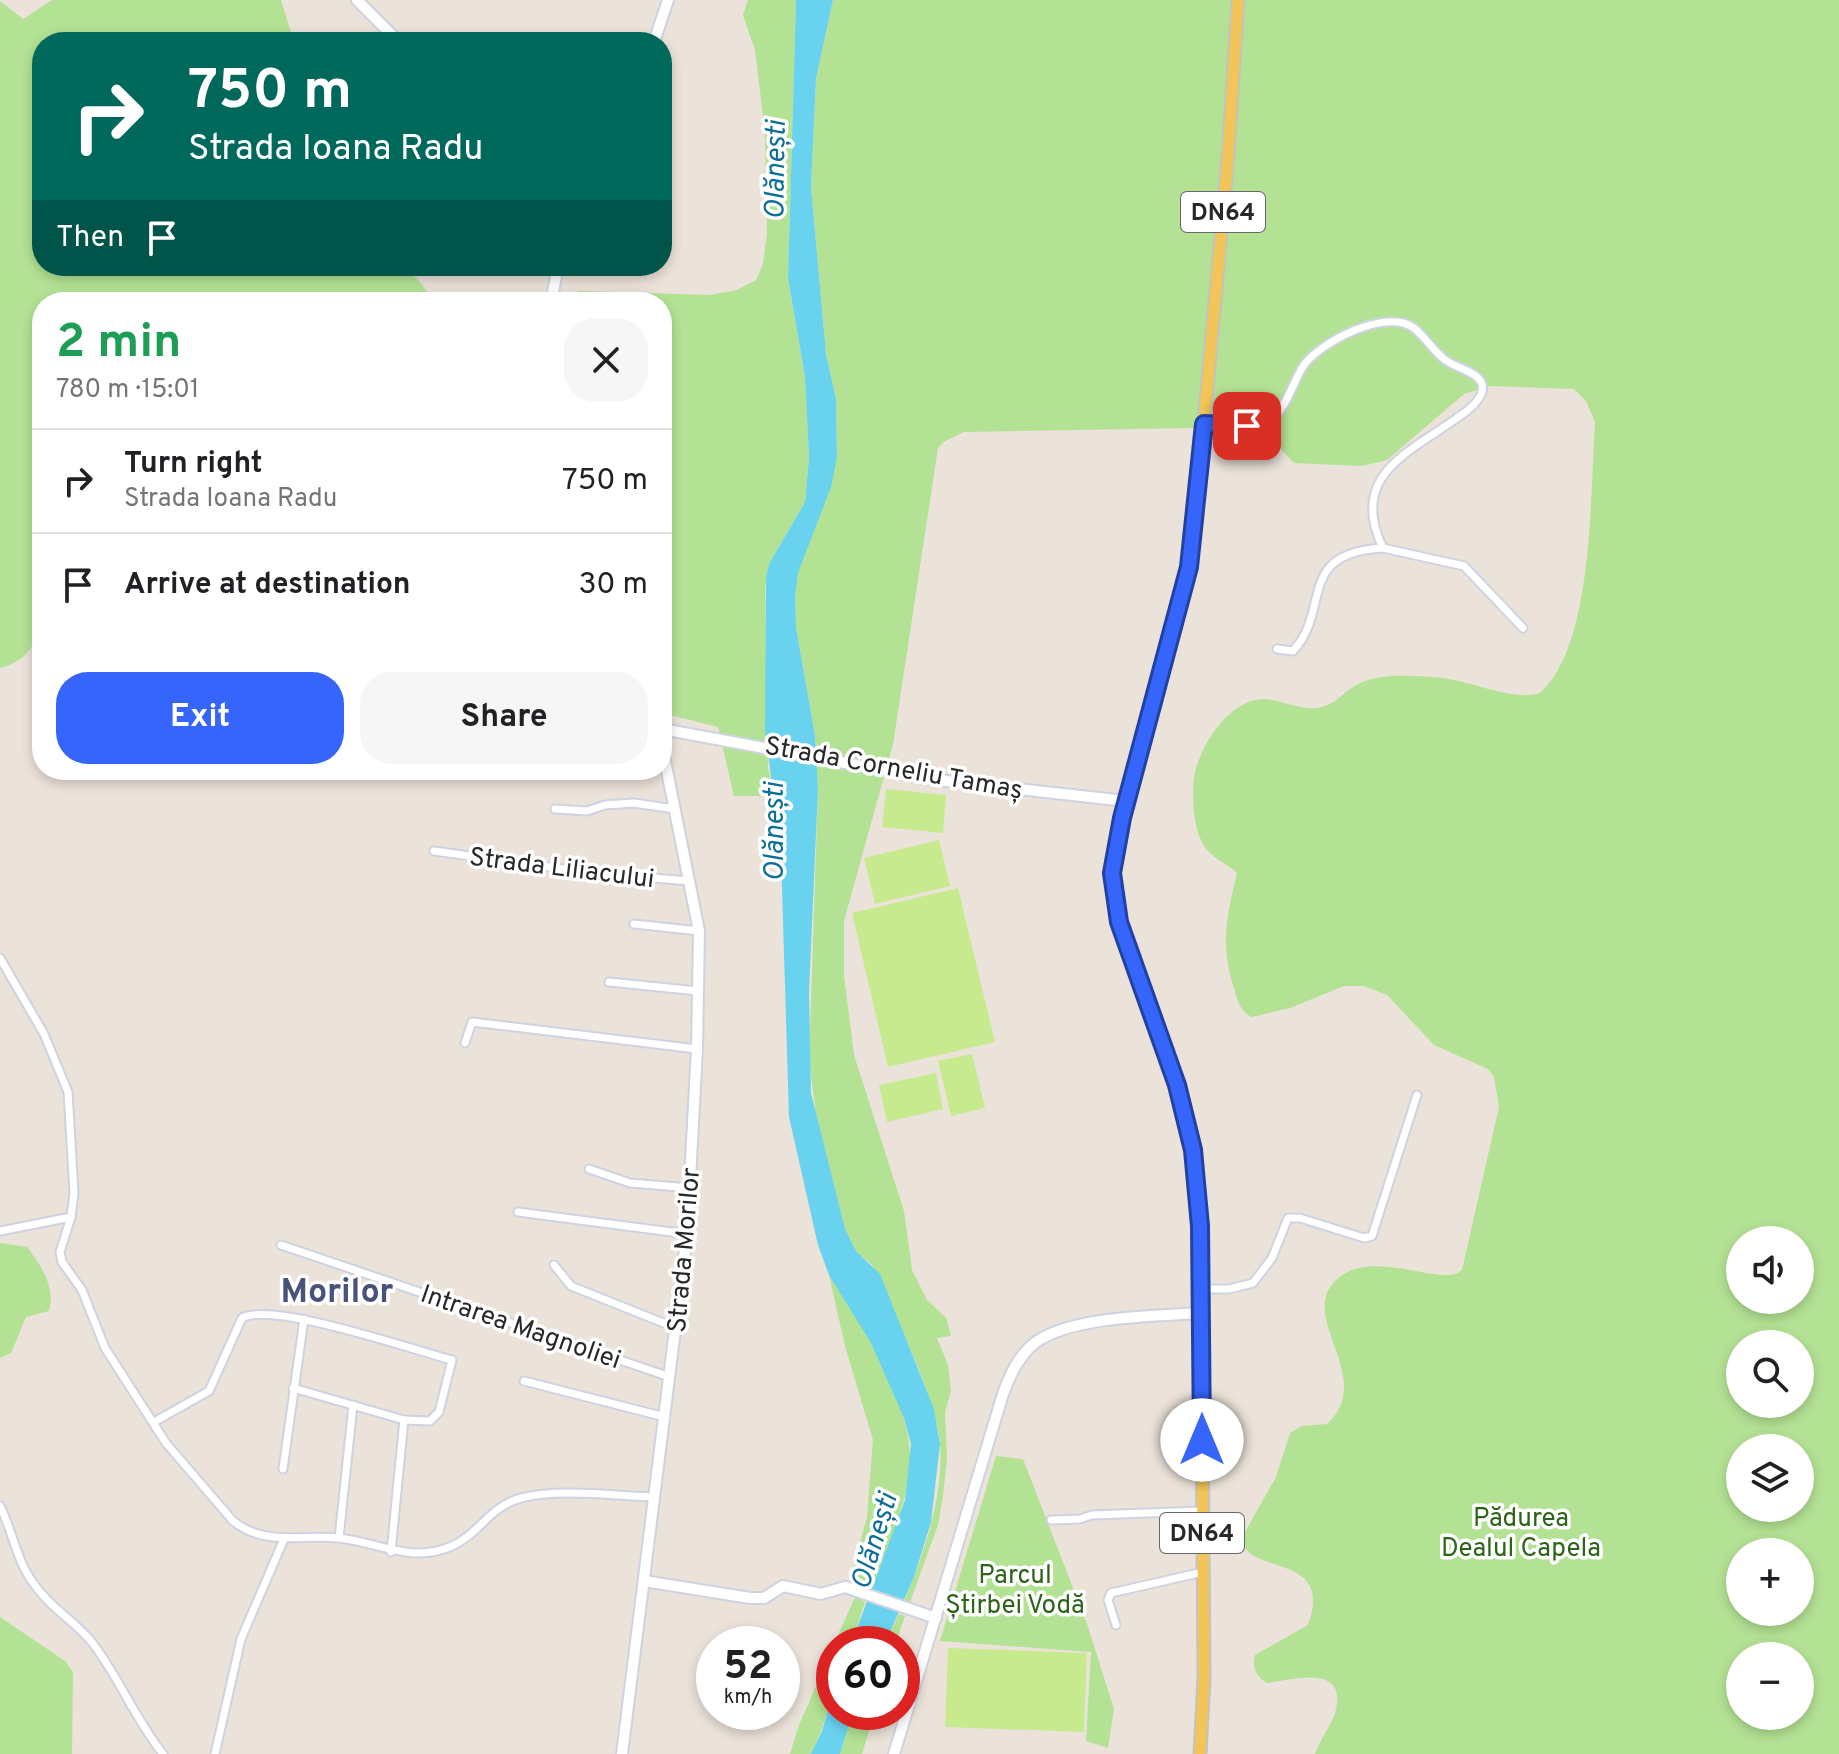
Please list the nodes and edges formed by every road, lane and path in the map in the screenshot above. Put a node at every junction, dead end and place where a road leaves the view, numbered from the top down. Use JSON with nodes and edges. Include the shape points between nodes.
{"nodes":[{"id":1,"x":357,"y":0,"type":"edge"},
{"id":2,"x":668,"y":0,"type":"edge"},
{"id":3,"x":1238,"y":0,"type":"edge"},
{"id":4,"x":389,"y":32,"type":"edge"},
{"id":5,"x":657,"y":32,"type":"edge"},
{"id":6,"x":1204,"y":424,"type":"junction"},
{"id":7,"x":1383,"y":548,"type":"junction"},
{"id":8,"x":1523,"y":628,"type":"dead end"},
{"id":9,"x":1277,"y":649,"type":"dead end"},
{"id":10,"x":672,"y":731,"type":"edge"},
{"id":11,"x":668,"y":780,"type":"edge"},
{"id":12,"x":1126,"y":801,"type":"junction"},
{"id":13,"x":555,"y":809,"type":"dead end"},
{"id":14,"x":675,"y":809,"type":"junction"},
{"id":15,"x":434,"y":851,"type":"dead end"},
{"id":16,"x":690,"y":881,"type":"junction"},
{"id":17,"x":634,"y":924,"type":"dead end"},
{"id":18,"x":699,"y":931,"type":"junction"},
{"id":19,"x":0,"y":958,"type":"edge"},
{"id":20,"x":609,"y":982,"type":"dead end"},
{"id":21,"x":698,"y":991,"type":"junction"},
{"id":22,"x":465,"y":1043,"type":"dead end"},
{"id":23,"x":697,"y":1049,"type":"junction"},
{"id":24,"x":1417,"y":1095,"type":"dead end"},
{"id":25,"x":589,"y":1169,"type":"dead end"},
{"id":26,"x":690,"y":1188,"type":"junction"},
{"id":27,"x":518,"y":1212,"type":"dead end"},
{"id":28,"x":71,"y":1217,"type":"junction"},
{"id":29,"x":0,"y":1231,"type":"edge"},
{"id":30,"x":687,"y":1234,"type":"junction"},
{"id":31,"x":281,"y":1245,"type":"dead end"},
{"id":32,"x":554,"y":1265,"type":"dead end"},
{"id":33,"x":1201,"y":1289,"type":"junction"},
{"id":34,"x":1201,"y":1313,"type":"junction"},
{"id":35,"x":304,"y":1319,"type":"junction"},
{"id":36,"x":676,"y":1328,"type":"junction"},
{"id":37,"x":670,"y":1377,"type":"junction"},
{"id":38,"x":524,"y":1381,"type":"dead end"},
{"id":39,"x":293,"y":1388,"type":"junction"},
{"id":40,"x":353,"y":1405,"type":"junction"},
{"id":41,"x":665,"y":1417,"type":"junction"},
{"id":42,"x":404,"y":1420,"type":"junction"},
{"id":43,"x":154,"y":1422,"type":"junction"},
{"id":44,"x":283,"y":1469,"type":"dead end"},
{"id":45,"x":655,"y":1497,"type":"junction"},
{"id":46,"x":0,"y":1506,"type":"edge"},
{"id":47,"x":1202,"y":1511,"type":"junction"},
{"id":48,"x":1051,"y":1520,"type":"dead end"},
{"id":49,"x":339,"y":1538,"type":"junction"},
{"id":50,"x":284,"y":1539,"type":"junction"},
{"id":51,"x":391,"y":1552,"type":"junction"},
{"id":52,"x":1203,"y":1572,"type":"junction"},
{"id":53,"x":644,"y":1581,"type":"junction"},
{"id":54,"x":936,"y":1618,"type":"junction"},
{"id":55,"x":1116,"y":1625,"type":"dead end"},
{"id":56,"x":163,"y":1754,"type":"edge"},
{"id":57,"x":215,"y":1754,"type":"edge"},
{"id":58,"x":622,"y":1754,"type":"edge"},
{"id":59,"x":894,"y":1754,"type":"edge"},
{"id":60,"x":1200,"y":1754,"type":"edge"}],
"edges":[{"from":1,"to":4,"type":"street"},
{"from":2,"to":5,"type":"street"},
{"from":3,"to":6,"type":"main road","number":"DN64"},
{"from":6,"to":7,"type":"street","via":[[1266,423],[1281,409],[1302,367],[1318,350],[1372,324],[1413,327],[1449,364],[1475,374],[1482,394],[1379,479],[1372,505]]},
{"from":6,"to":12,"type":"main road","number":"DN64","via":[[1189,567]]},
{"from":7,"to":8,"type":"street","via":[[1464,566]]},
{"from":7,"to":9,"type":"street","via":[[1350,553],[1329,568],[1320,580],[1301,642],[1293,651]]},
{"from":10,"to":12,"type":"street","name":"Strada Corneliu Tamaș","via":[[937,780]]},
{"from":11,"to":14,"type":"street","name":"Strada Morilor"},
{"from":12,"to":33,"type":"main road","number":"DN64","via":[[1114,855],[1115,908],[1190,1134],[1200,1217]]},
{"from":13,"to":14,"type":"street","via":[[587,811],[634,803]]},
{"from":14,"to":16,"type":"street","name":"Strada Morilor"},
{"from":15,"to":16,"type":"street","name":"Strada Liliacului"},
{"from":16,"to":18,"type":"street","name":"Strada Morilor"},
{"from":17,"to":18,"type":"street"},
{"from":18,"to":21,"type":"street","name":"Strada Morilor"},
{"from":19,"to":28,"type":"street","via":[[44,1034],[68,1092]]},
{"from":20,"to":21,"type":"street"},
{"from":21,"to":23,"type":"street","name":"Strada Morilor"},
{"from":22,"to":23,"type":"street","via":[[472,1022]]},
{"from":23,"to":26,"type":"street","name":"Strada Morilor"},
{"from":24,"to":33,"type":"street","via":[[1372,1236],[1288,1218],[1272,1258],[1253,1283]]},
{"from":25,"to":26,"type":"street","via":[[630,1183]]},
{"from":26,"to":30,"type":"street","name":"Strada Morilor"},
{"from":27,"to":30,"type":"street"},
{"from":28,"to":29,"type":"street"},
{"from":28,"to":43,"type":"street","via":[[62,1262],[82,1290],[105,1348]]},
{"from":30,"to":36,"type":"street","name":"Strada Morilor"},
{"from":31,"to":37,"type":"street","name":"Intrarea Magnoliei"},
{"from":32,"to":36,"type":"street","via":[[571,1286]]},
{"from":33,"to":34,"type":"main road","number":"DN64"},
{"from":34,"to":47,"type":"main road","number":"DN64"},
{"from":34,"to":54,"type":"street","via":[[1068,1328],[1038,1341],[1022,1356],[1003,1394]]},
{"from":35,"to":39,"type":"street"},
{"from":35,"to":42,"type":"street","via":[[452,1360],[434,1420]]},
{"from":35,"to":43,"type":"street","via":[[264,1312],[242,1318],[209,1391]]},
{"from":36,"to":37,"type":"street","name":"Strada Morilor"},
{"from":37,"to":41,"type":"street","name":"Strada Morilor"},
{"from":38,"to":41,"type":"street"},
{"from":39,"to":40,"type":"street"},
{"from":39,"to":44,"type":"street"},
{"from":40,"to":42,"type":"street"},
{"from":40,"to":49,"type":"street"},
{"from":41,"to":45,"type":"street","name":"Strada Morilor"},
{"from":42,"to":51,"type":"street"},
{"from":43,"to":50,"type":"street","via":[[177,1459],[233,1521],[246,1531]]},
{"from":45,"to":51,"type":"street","via":[[531,1496],[500,1506],[452,1546],[414,1554]]},
{"from":45,"to":53,"type":"street","name":"Strada Morilor"},
{"from":46,"to":56,"type":"street","via":[[34,1585],[96,1647]]},
{"from":47,"to":48,"type":"street"},
{"from":47,"to":52,"type":"main road","number":"DN64"},
{"from":49,"to":50,"type":"street"},
{"from":49,"to":51,"type":"street"},
{"from":50,"to":57,"type":"street","via":[[241,1639]]},
{"from":52,"to":55,"type":"street","via":[[1111,1593],[1108,1600]]},
{"from":52,"to":60,"type":"main road","number":"DN64"},
{"from":53,"to":54,"type":"street","via":[[750,1598],[764,1598],[783,1586],[821,1594],[845,1587]]},
{"from":53,"to":58,"type":"street","name":"Strada Morilor"},
{"from":54,"to":59,"type":"street"}]}
